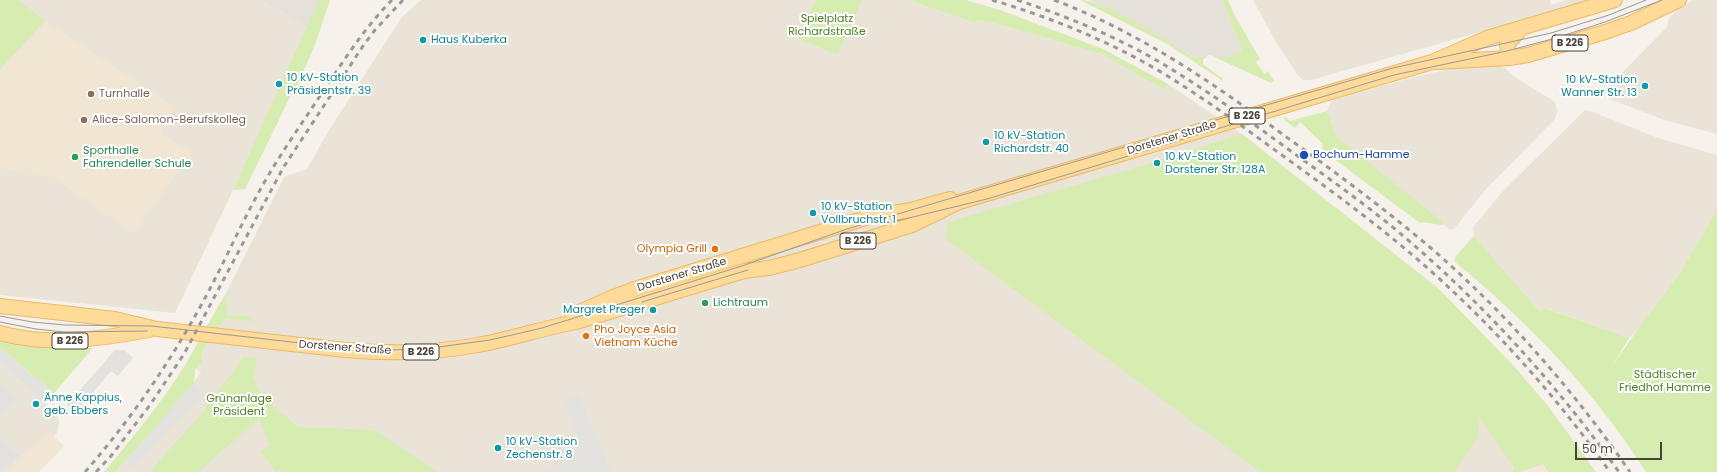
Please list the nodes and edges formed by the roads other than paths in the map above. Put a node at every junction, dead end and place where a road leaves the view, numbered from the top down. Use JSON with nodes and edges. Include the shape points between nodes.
{"nodes":[{"id":1,"x":1615,"y":0,"type":"edge"},
{"id":2,"x":1679,"y":0,"type":"edge"},
{"id":3,"x":1522,"y":27,"type":"junction"},
{"id":4,"x":1472,"y":43,"type":"junction"},
{"id":5,"x":1509,"y":58,"type":"junction"},
{"id":6,"x":1432,"y":62,"type":"junction"},
{"id":7,"x":959,"y":202,"type":"junction"},
{"id":8,"x":764,"y":251,"type":"junction"},
{"id":9,"x":769,"y":268,"type":"junction"},
{"id":10,"x":601,"y":304,"type":"junction"},
{"id":11,"x":0,"y":306,"type":"edge"},
{"id":12,"x":616,"y":310,"type":"junction"},
{"id":13,"x":556,"y":326,"type":"junction"},
{"id":14,"x":157,"y":329,"type":"junction"},
{"id":15,"x":0,"y":333,"type":"edge"}],
"edges":[{"from":1,"to":3,"type":"main road","name":"Dorstener Straße","number":"B 226"},
{"from":2,"to":5,"type":"main road","name":"Dorstener Straße","number":"B 226","via":[[1631,23],[1605,32],[1528,55]]},
{"from":3,"to":4,"type":"main road","name":"Dorstener Straße","number":"B 226"},
{"from":3,"to":5,"type":"main road","via":[[1507,44]]},
{"from":4,"to":5,"type":"main road"},
{"from":4,"to":6,"type":"main road","name":"Dorstener Straße","number":"B 226"},
{"from":5,"to":6,"type":"main road","name":"Dorstener Straße","number":"B 226"},
{"from":6,"to":7,"type":"main road","name":"Dorstener Straße","number":"B 226"},
{"from":7,"to":8,"type":"main road","name":"Dorstener Straße","number":"B 226","via":[[950,199],[911,210],[869,217]]},
{"from":7,"to":9,"type":"main road","name":"Dorstener Straße","number":"B 226","via":[[912,226]]},
{"from":8,"to":9,"type":"main road"},
{"from":8,"to":10,"type":"main road","name":"Dorstener Straße","number":"B 226","via":[[635,289]]},
{"from":9,"to":12,"type":"main road","name":"Dorstener Straße","number":"B 226","via":[[744,271]]},
{"from":10,"to":12,"type":"main road"},
{"from":10,"to":13,"type":"main road","name":"Dorstener Straße","number":"B 226"},
{"from":11,"to":14,"type":"main road","name":"Dorstener Straße","number":"B 226","via":[[115,319]]},
{"from":12,"to":13,"type":"main road","name":"Dorstener Straße","number":"B 226"},
{"from":13,"to":14,"type":"main road","name":"Dorstener Straße","number":"B 226","via":[[476,346],[415,352],[338,349]]},
{"from":14,"to":15,"type":"main road","name":"Dorstener Straße","number":"B 226","via":[[70,341],[46,341]]}]}
